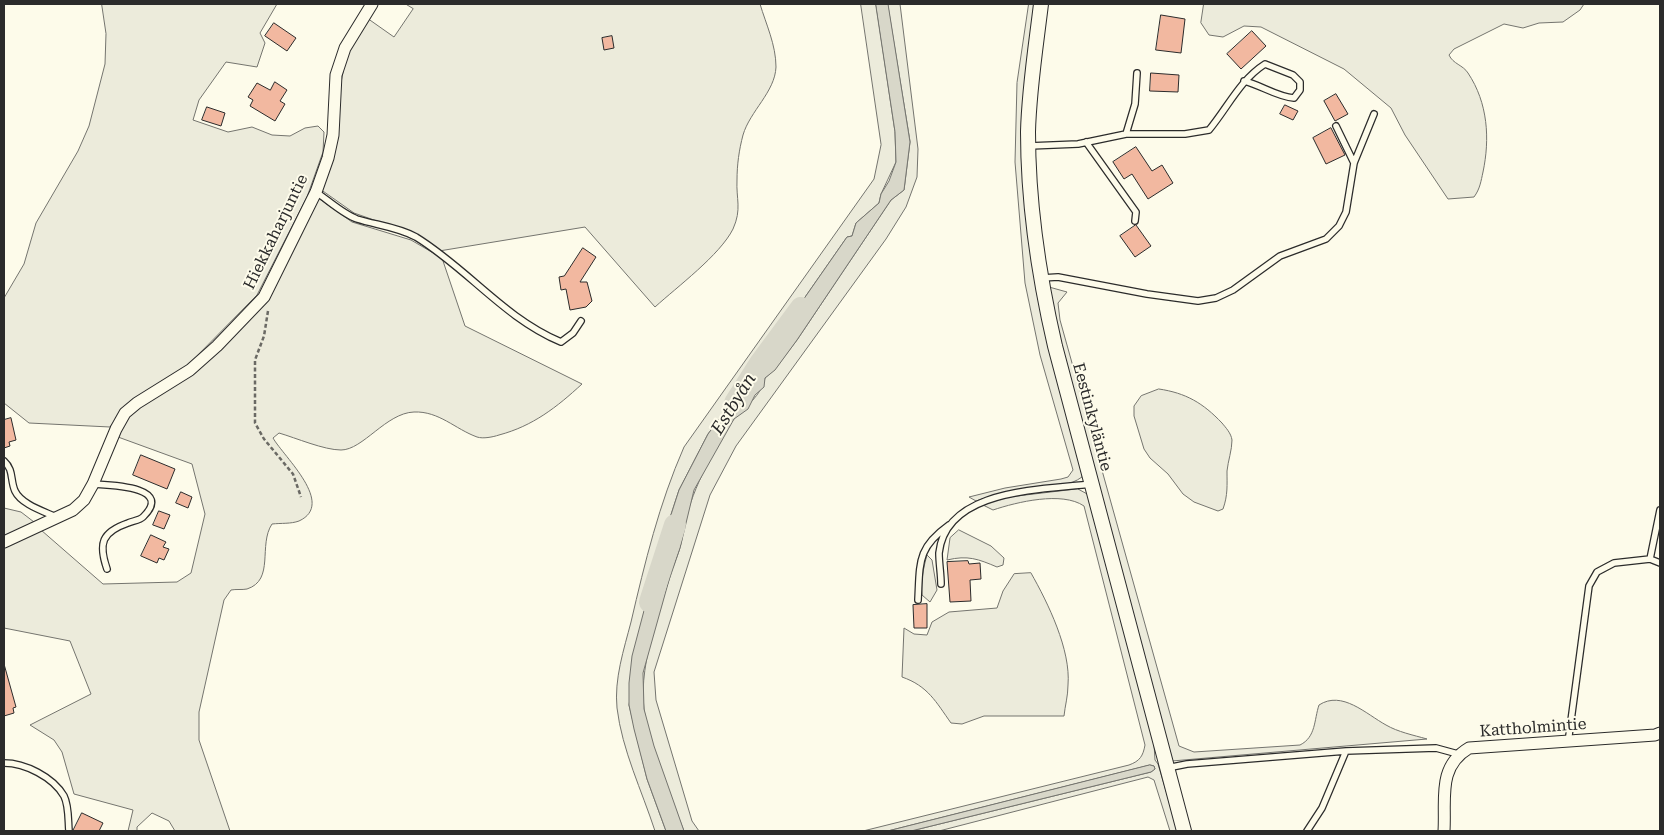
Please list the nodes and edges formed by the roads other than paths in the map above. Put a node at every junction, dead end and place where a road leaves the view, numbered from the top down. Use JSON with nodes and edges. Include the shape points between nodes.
{"nodes":[{"id":1,"x":372,"y":4,"type":"edge"},
{"id":2,"x":1041,"y":4,"type":"edge"},
{"id":3,"x":1137,"y":73,"type":"dead end"},
{"id":4,"x":1244,"y":81,"type":"junction"},
{"id":5,"x":1374,"y":114,"type":"dead end"},
{"id":6,"x":1336,"y":126,"type":"dead end"},
{"id":7,"x":1126,"y":134,"type":"junction"},
{"id":8,"x":1086,"y":142,"type":"junction"},
{"id":9,"x":1029,"y":146,"type":"junction"},
{"id":10,"x":1354,"y":163,"type":"junction"},
{"id":11,"x":316,"y":192,"type":"junction"},
{"id":12,"x":1135,"y":221,"type":"dead end"},
{"id":13,"x":1040,"y":278,"type":"junction"},
{"id":14,"x":582,"y":321,"type":"dead end"},
{"id":15,"x":4,"y":461,"type":"edge"},
{"id":16,"x":93,"y":484,"type":"junction"},
{"id":17,"x":1091,"y":484,"type":"junction"},
{"id":18,"x":1660,"y":510,"type":"edge"},
{"id":19,"x":57,"y":518,"type":"junction"},
{"id":20,"x":949,"y":525,"type":"junction"},
{"id":21,"x":4,"y":542,"type":"edge"},
{"id":22,"x":1650,"y":560,"type":"junction"},
{"id":23,"x":1660,"y":563,"type":"edge"},
{"id":24,"x":107,"y":569,"type":"dead end"},
{"id":25,"x":941,"y":584,"type":"dead end"},
{"id":26,"x":918,"y":600,"type":"dead end"},
{"id":27,"x":1660,"y":733,"type":"edge"},
{"id":28,"x":1568,"y":743,"type":"junction"},
{"id":29,"x":1346,"y":751,"type":"junction"},
{"id":30,"x":1458,"y":754,"type":"junction"},
{"id":31,"x":4,"y":763,"type":"edge"},
{"id":32,"x":1166,"y":768,"type":"junction"},
{"id":33,"x":69,"y":831,"type":"edge"},
{"id":34,"x":1184,"y":831,"type":"edge"},
{"id":35,"x":1307,"y":831,"type":"edge"},
{"id":36,"x":1444,"y":831,"type":"edge"}],
"edges":[{"from":1,"to":11,"type":"street","name":"Hiekkaharjuntie","via":[[345,48],[336,75],[333,135]]},
{"from":2,"to":9,"type":"street","name":"Eestinkyläntie","via":[[1030,91]]},
{"from":3,"to":7,"type":"lane","via":[[1135,104]]},
{"from":4,"to":4,"type":"lane","via":[[1265,64],[1293,75],[1300,82],[1300,90],[1294,98],[1285,98]]},
{"from":4,"to":7,"type":"lane","via":[[1209,130],[1185,134]]},
{"from":5,"to":10,"type":"lane"},
{"from":6,"to":10,"type":"lane"},
{"from":7,"to":8,"type":"lane"},
{"from":8,"to":9,"type":"lane"},
{"from":8,"to":12,"type":"lane","via":[[1136,212]]},
{"from":9,"to":13,"type":"street","name":"Eestinkyläntie"},
{"from":10,"to":13,"type":"lane","via":[[1346,212],[1339,226],[1326,239],[1280,256],[1233,290],[1216,298],[1198,301],[1066,278]]},
{"from":11,"to":14,"type":"lane","via":[[356,219],[415,236],[468,276],[504,309],[541,334],[561,342],[573,334]]},
{"from":11,"to":16,"type":"street","name":"Hiekkaharjuntie","via":[[264,297],[218,346],[190,370],[125,414]]},
{"from":13,"to":17,"type":"street","name":"Eestinkyläntie"},
{"from":15,"to":19,"type":"lane","via":[[12,472],[15,491],[21,499]]},
{"from":16,"to":19,"type":"street","name":"Hiekkaharjuntie","via":[[84,500]]},
{"from":16,"to":24,"type":"lane","via":[[130,486],[144,492],[150,499],[150,506],[142,518],[113,528],[104,538],[101,553]]},
{"from":17,"to":20,"type":"lane","via":[[995,497],[972,505]]},
{"from":17,"to":32,"type":"street","name":"Eestinkyläntie"},
{"from":18,"to":22,"type":"lane"},
{"from":19,"to":21,"type":"street","name":"Hiekkaharjuntie"},
{"from":20,"to":25,"type":"lane","via":[[940,553]]},
{"from":20,"to":26,"type":"lane","via":[[932,537],[924,550]]},
{"from":22,"to":23,"type":"lane"},
{"from":22,"to":28,"type":"lane","via":[[1614,563],[1597,572],[1589,586]]},
{"from":27,"to":28,"type":"street","name":"Kattholmintie"},
{"from":28,"to":30,"type":"street","name":"Kattholmintie","via":[[1468,748]]},
{"from":29,"to":30,"type":"lane","via":[[1436,748]]},
{"from":29,"to":32,"type":"lane"},
{"from":29,"to":35,"type":"lane","via":[[1322,808]]},
{"from":30,"to":36,"type":"street","via":[[1450,764],[1445,784]]},
{"from":31,"to":33,"type":"lane","via":[[25,767],[42,775],[57,788],[64,797]]},
{"from":32,"to":34,"type":"street","name":"Eestinkyläntie"}]}
